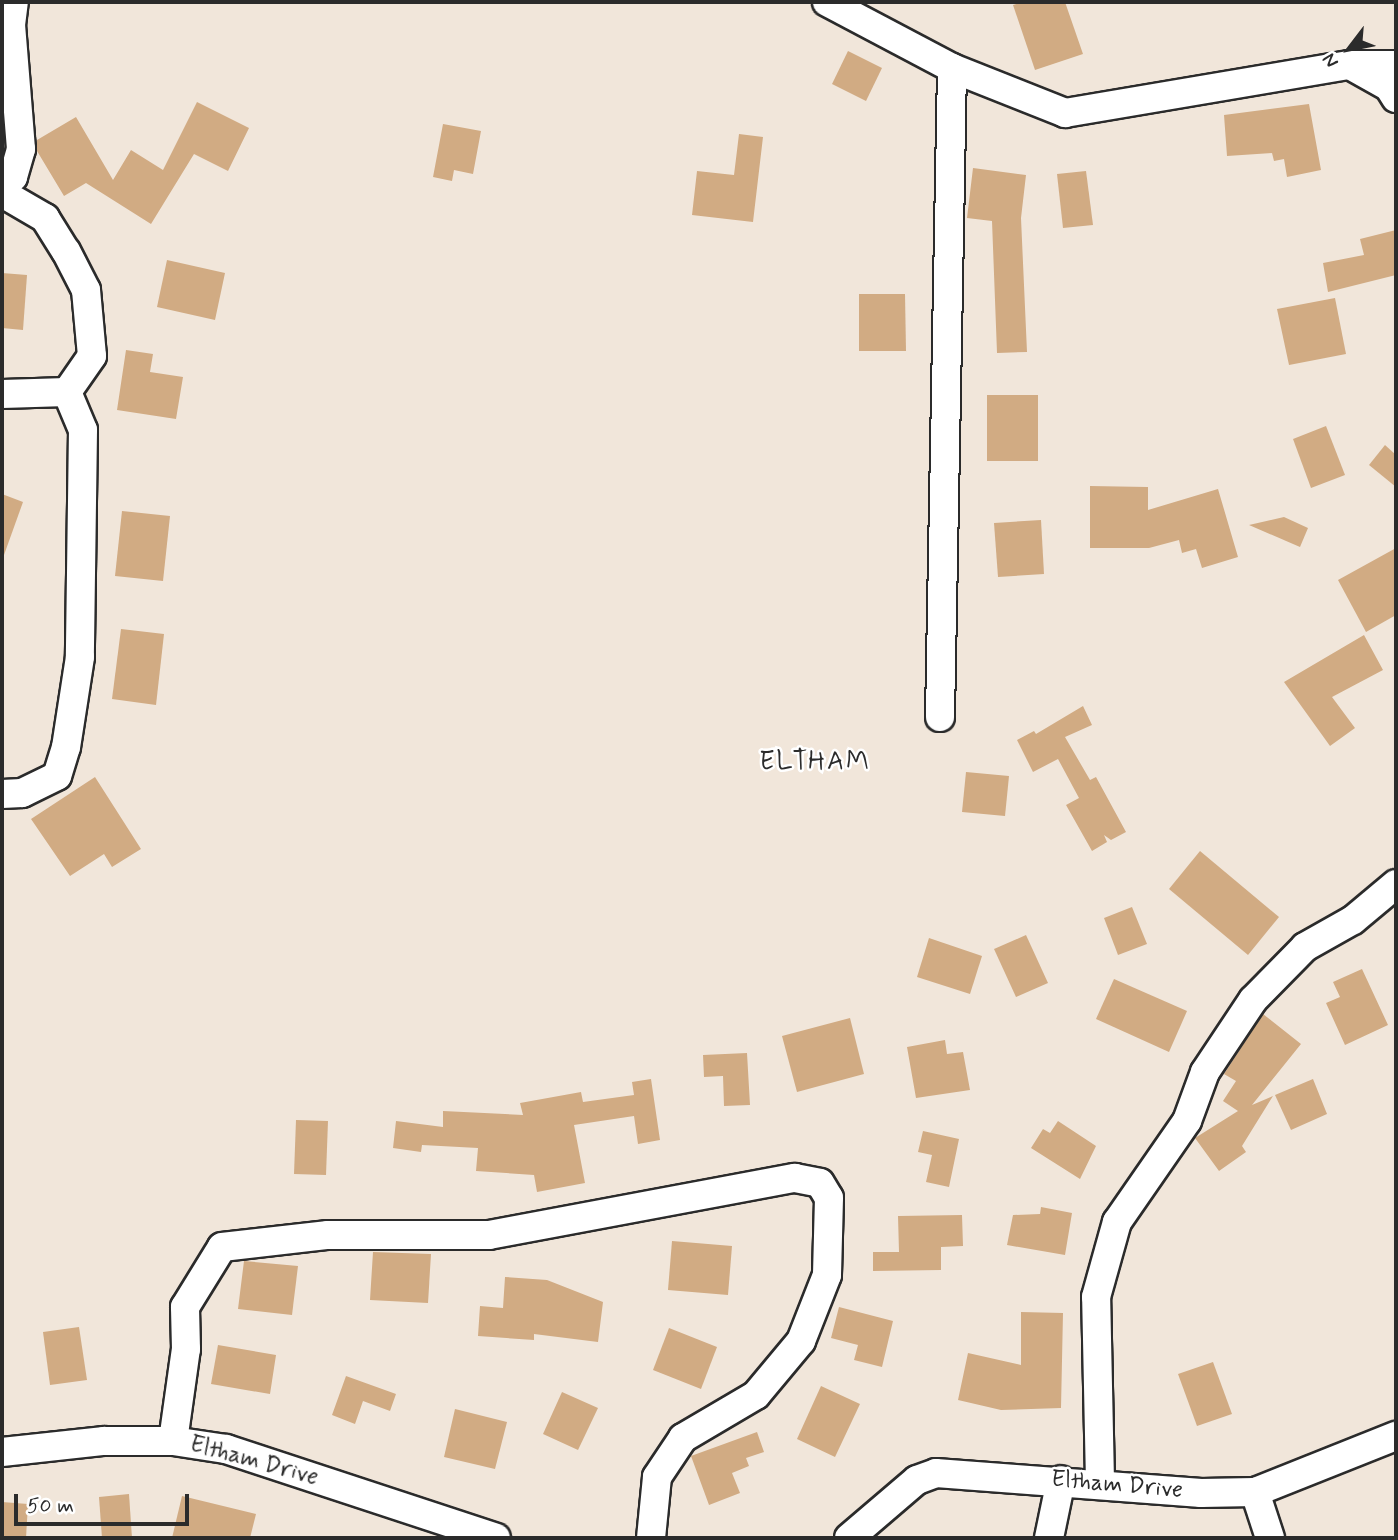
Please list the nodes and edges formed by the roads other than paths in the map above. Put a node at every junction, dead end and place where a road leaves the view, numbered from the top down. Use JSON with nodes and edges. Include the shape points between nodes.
{"nodes":[{"id":1,"x":14,"y":2,"type":"edge"},
{"id":2,"x":827,"y":2,"type":"edge"},
{"id":3,"x":1350,"y":65,"type":"junction"},
{"id":4,"x":1396,"y":65,"type":"edge"},
{"id":5,"x":952,"y":68,"type":"junction"},
{"id":6,"x":1396,"y":98,"type":"edge"},
{"id":7,"x":2,"y":184,"type":"edge"},
{"id":8,"x":2,"y":193,"type":"edge"},
{"id":9,"x":67,"y":393,"type":"junction"},
{"id":10,"x":2,"y":394,"type":"edge"},
{"id":11,"x":940,"y":717,"type":"dead end"},
{"id":12,"x":2,"y":794,"type":"edge"},
{"id":13,"x":1396,"y":884,"type":"edge"},
{"id":14,"x":1396,"y":1436,"type":"edge"},
{"id":15,"x":173,"y":1441,"type":"junction"},
{"id":16,"x":2,"y":1452,"type":"edge"},
{"id":17,"x":1061,"y":1480,"type":"junction"},
{"id":18,"x":1100,"y":1482,"type":"junction"},
{"id":19,"x":1255,"y":1492,"type":"junction"},
{"id":20,"x":496,"y":1538,"type":"edge"},
{"id":21,"x":651,"y":1538,"type":"edge"},
{"id":22,"x":849,"y":1538,"type":"edge"},
{"id":23,"x":1049,"y":1538,"type":"edge"},
{"id":24,"x":1270,"y":1538,"type":"edge"}],
"edges":[{"from":1,"to":7,"type":"street","via":[[11,26],[21,149],[13,177]]},
{"from":2,"to":5,"type":"street"},
{"from":3,"to":4,"type":"street"},
{"from":3,"to":5,"type":"street","via":[[1083,113],[1065,113]]},
{"from":3,"to":6,"type":"street","via":[[1389,87]]},
{"from":5,"to":11,"type":"street"},
{"from":8,"to":9,"type":"street","via":[[45,218],[86,290],[92,356]]},
{"from":9,"to":10,"type":"street"},
{"from":9,"to":12,"type":"street","via":[[83,430],[80,657],[70,722],[57,776],[22,793]]},
{"from":13,"to":18,"type":"street","via":[[1353,920],[1305,947],[1253,1000],[1205,1072],[1187,1121],[1117,1222],[1096,1297]]},
{"from":14,"to":19,"type":"street","name":"Eltham Drive"},
{"from":15,"to":16,"type":"street","name":"Eltham Drive","via":[[104,1441]]},
{"from":15,"to":20,"type":"street","name":"Eltham Drive","via":[[226,1448]]},
{"from":15,"to":21,"type":"street","via":[[186,1349],[186,1307],[222,1247],[328,1235],[489,1235],[795,1178],[820,1183],[829,1198],[827,1275],[801,1341],[756,1395],[683,1437],[657,1477]]},
{"from":17,"to":18,"type":"street","name":"Eltham Drive"},
{"from":17,"to":22,"type":"street","name":"Eltham Drive","via":[[936,1473],[917,1480]]},
{"from":17,"to":23,"type":"street"},
{"from":18,"to":19,"type":"street","name":"Eltham Drive","via":[[1201,1493]]},
{"from":19,"to":24,"type":"street"}]}
